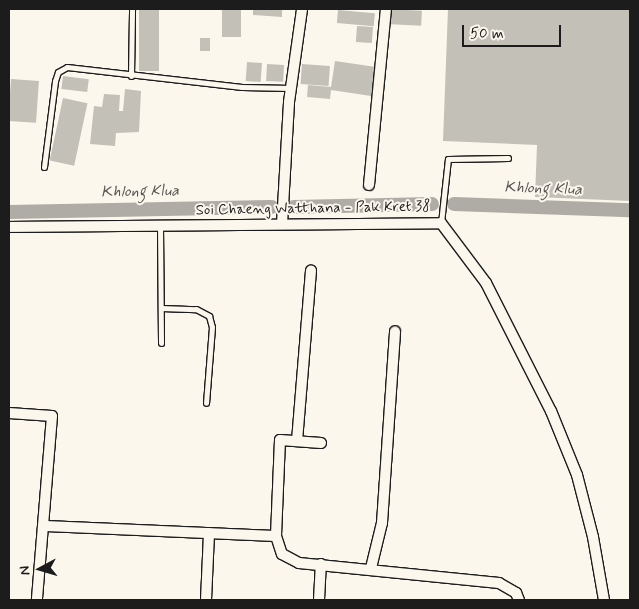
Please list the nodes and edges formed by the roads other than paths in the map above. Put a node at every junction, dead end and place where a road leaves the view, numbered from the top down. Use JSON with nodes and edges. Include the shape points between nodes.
{"nodes":[{"id":1,"x":132,"y":9,"type":"edge"},
{"id":2,"x":302,"y":9,"type":"edge"},
{"id":3,"x":386,"y":9,"type":"edge"},
{"id":4,"x":131,"y":76,"type":"junction"},
{"id":5,"x":291,"y":88,"type":"junction"},
{"id":6,"x":508,"y":158,"type":"dead end"},
{"id":7,"x":44,"y":167,"type":"dead end"},
{"id":8,"x":368,"y":185,"type":"dead end"},
{"id":9,"x":441,"y":223,"type":"junction"},
{"id":10,"x":282,"y":224,"type":"junction"},
{"id":11,"x":160,"y":226,"type":"junction"},
{"id":12,"x":9,"y":227,"type":"edge"},
{"id":13,"x":311,"y":271,"type":"dead end"},
{"id":14,"x":161,"y":308,"type":"junction"},
{"id":15,"x":395,"y":331,"type":"dead end"},
{"id":16,"x":161,"y":343,"type":"dead end"},
{"id":17,"x":206,"y":403,"type":"dead end"},
{"id":18,"x":9,"y":413,"type":"edge"},
{"id":19,"x":297,"y":442,"type":"junction"},
{"id":20,"x":321,"y":443,"type":"dead end"},
{"id":21,"x":45,"y":526,"type":"junction"},
{"id":22,"x":209,"y":533,"type":"junction"},
{"id":23,"x":276,"y":536,"type":"junction"},
{"id":24,"x":321,"y":564,"type":"junction"},
{"id":25,"x":371,"y":568,"type":"junction"},
{"id":26,"x":37,"y":600,"type":"edge"},
{"id":27,"x":206,"y":600,"type":"edge"},
{"id":28,"x":319,"y":600,"type":"edge"},
{"id":29,"x":518,"y":600,"type":"edge"},
{"id":30,"x":604,"y":600,"type":"edge"}],
"edges":[{"from":1,"to":4,"type":"lane"},
{"from":2,"to":5,"type":"street"},
{"from":3,"to":8,"type":"street"},
{"from":4,"to":5,"type":"lane"},
{"from":4,"to":7,"type":"lane","via":[[67,67],[58,72]]},
{"from":5,"to":10,"type":"street"},
{"from":6,"to":9,"type":"lane","via":[[448,159]]},
{"from":9,"to":10,"type":"street","name":"Soi Chaeng Watthana - Pak Kret 38"},
{"from":9,"to":30,"type":"street","name":"Soi Chaeng Watthana - Pak Kret 38","via":[[486,283],[551,411],[577,475],[594,537]]},
{"from":10,"to":11,"type":"street","name":"Soi Chaeng Watthana - Pak Kret 38"},
{"from":11,"to":12,"type":"street","name":"Soi Chaeng Watthana - Pak Kret 38"},
{"from":11,"to":14,"type":"lane"},
{"from":13,"to":19,"type":"street"},
{"from":14,"to":16,"type":"lane"},
{"from":14,"to":17,"type":"lane","via":[[196,309],[209,316],[212,327]]},
{"from":15,"to":25,"type":"street","via":[[382,523]]},
{"from":18,"to":21,"type":"street","via":[[52,416]]},
{"from":19,"to":20,"type":"street"},
{"from":19,"to":23,"type":"street","via":[[280,440]]},
{"from":21,"to":22,"type":"street"},
{"from":21,"to":26,"type":"street"},
{"from":22,"to":23,"type":"street"},
{"from":22,"to":27,"type":"street"},
{"from":23,"to":24,"type":"street","via":[[282,554],[299,563]]},
{"from":24,"to":25,"type":"street"},
{"from":24,"to":28,"type":"street"},
{"from":25,"to":29,"type":"street","via":[[499,583],[516,593]]}]}
